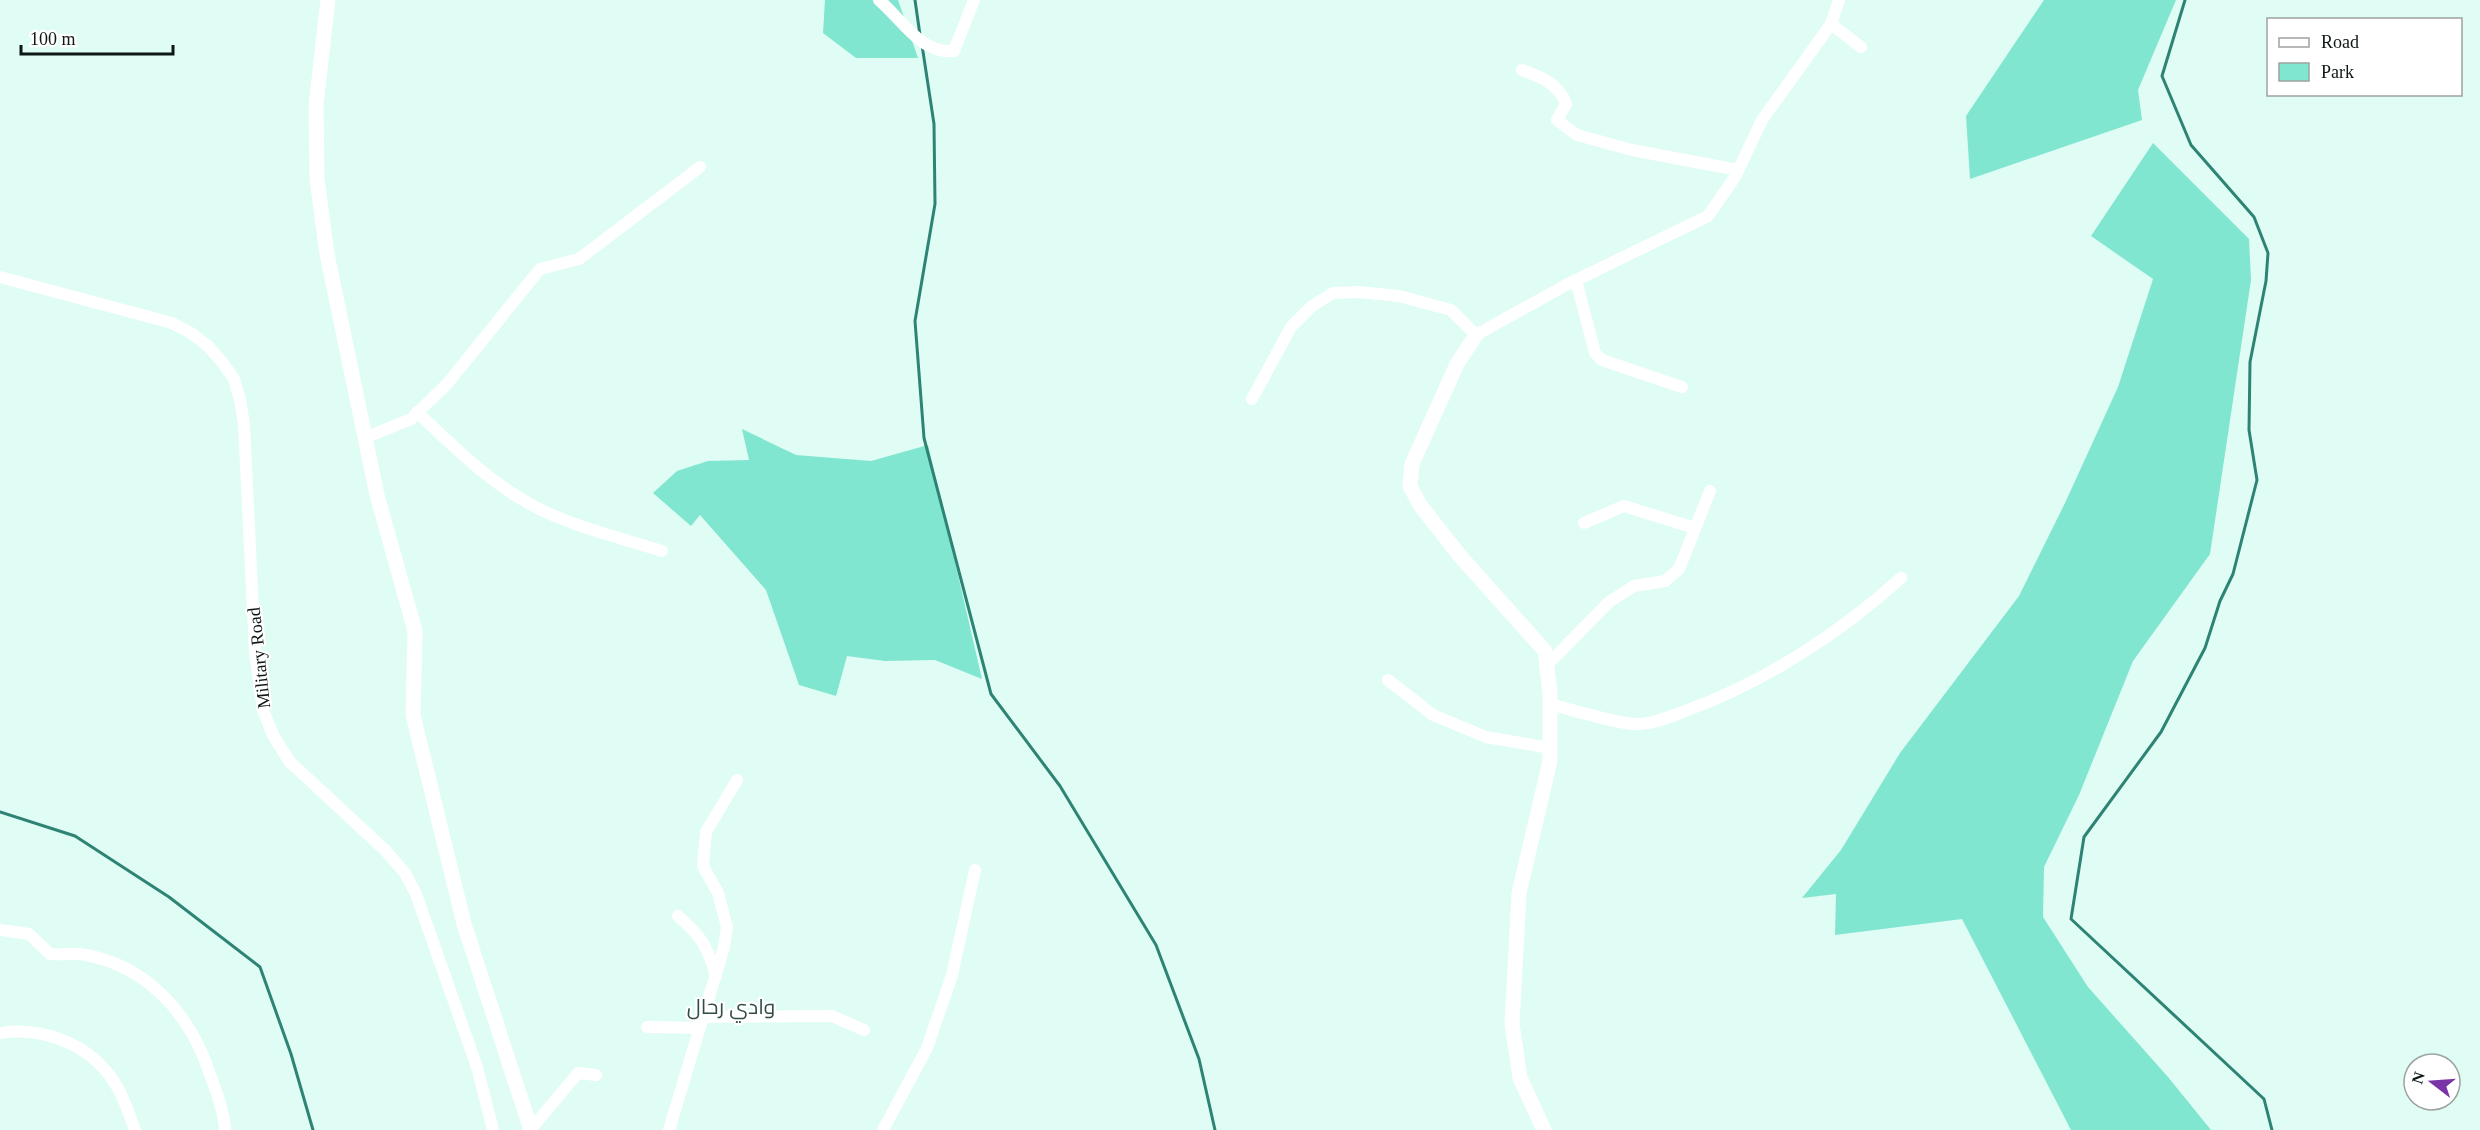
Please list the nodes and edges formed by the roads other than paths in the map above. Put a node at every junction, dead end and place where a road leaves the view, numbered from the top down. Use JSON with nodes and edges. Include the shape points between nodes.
{"nodes":[{"id":1,"x":328,"y":0,"type":"edge"},
{"id":2,"x":879,"y":0,"type":"edge"},
{"id":3,"x":974,"y":0,"type":"edge"},
{"id":4,"x":1839,"y":0,"type":"edge"},
{"id":5,"x":1831,"y":24,"type":"junction"},
{"id":6,"x":1861,"y":47,"type":"dead end"},
{"id":7,"x":1522,"y":70,"type":"dead end"},
{"id":8,"x":700,"y":167,"type":"dead end"},
{"id":9,"x":1738,"y":170,"type":"junction"},
{"id":10,"x":0,"y":277,"type":"edge"},
{"id":11,"x":1576,"y":280,"type":"junction"},
{"id":12,"x":1476,"y":335,"type":"junction"},
{"id":13,"x":1682,"y":387,"type":"dead end"},
{"id":14,"x":1252,"y":399,"type":"dead end"},
{"id":15,"x":417,"y":412,"type":"junction"},
{"id":16,"x":365,"y":438,"type":"junction"},
{"id":17,"x":1710,"y":491,"type":"dead end"},
{"id":18,"x":1584,"y":523,"type":"dead end"},
{"id":19,"x":1695,"y":528,"type":"junction"},
{"id":20,"x":662,"y":551,"type":"dead end"},
{"id":21,"x":1901,"y":578,"type":"dead end"},
{"id":22,"x":1547,"y":665,"type":"junction"},
{"id":23,"x":1388,"y":680,"type":"dead end"},
{"id":24,"x":1550,"y":704,"type":"junction"},
{"id":25,"x":1550,"y":748,"type":"junction"},
{"id":26,"x":737,"y":780,"type":"dead end"},
{"id":27,"x":975,"y":870,"type":"dead end"},
{"id":28,"x":678,"y":916,"type":"dead end"},
{"id":29,"x":0,"y":930,"type":"edge"},
{"id":30,"x":716,"y":976,"type":"junction"},
{"id":31,"x":702,"y":1023,"type":"junction"},
{"id":32,"x":647,"y":1027,"type":"dead end"},
{"id":33,"x":864,"y":1030,"type":"dead end"},
{"id":34,"x":0,"y":1033,"type":"edge"},
{"id":35,"x":597,"y":1075,"type":"dead end"},
{"id":36,"x":135,"y":1130,"type":"edge"},
{"id":37,"x":225,"y":1130,"type":"edge"},
{"id":38,"x":493,"y":1130,"type":"edge"},
{"id":39,"x":531,"y":1130,"type":"edge"},
{"id":40,"x":669,"y":1130,"type":"edge"},
{"id":41,"x":883,"y":1130,"type":"edge"},
{"id":42,"x":1544,"y":1130,"type":"edge"}],
"edges":[{"from":1,"to":16,"type":"street","via":[[316,105],[317,179],[327,254]]},
{"from":2,"to":3,"type":"street","via":[[921,41],[941,52],[954,51]]},
{"from":4,"to":5,"type":"street"},
{"from":5,"to":6,"type":"street"},
{"from":5,"to":9,"type":"street","via":[[1762,120]]},
{"from":7,"to":9,"type":"street","via":[[1544,78],[1562,93],[1566,104],[1557,120],[1577,135]]},
{"from":8,"to":15,"type":"street","via":[[579,259],[540,269],[447,384]]},
{"from":9,"to":11,"type":"street","via":[[1708,216]]},
{"from":10,"to":38,"type":"street","name":"Military Road","via":[[172,323],[207,346],[234,379],[244,424],[255,652],[263,710],[289,761],[386,850],[405,873],[416,894],[477,1067]]},
{"from":11,"to":12,"type":"street"},
{"from":11,"to":13,"type":"street","via":[[1595,353],[1602,360]]},
{"from":12,"to":14,"type":"street","via":[[1451,310],[1399,296],[1333,293],[1312,306],[1291,327]]},
{"from":12,"to":22,"type":"street","via":[[1457,364],[1412,464],[1410,486],[1460,556],[1545,651]]},
{"from":15,"to":16,"type":"street","via":[[411,419]]},
{"from":15,"to":20,"type":"street","via":[[470,463],[506,490],[555,517]]},
{"from":16,"to":39,"type":"street","via":[[415,631],[413,715],[464,924]]},
{"from":17,"to":19,"type":"street"},
{"from":18,"to":19,"type":"street","via":[[1624,506]]},
{"from":19,"to":22,"type":"street","via":[[1679,569],[1665,581],[1634,586],[1609,602]]},
{"from":21,"to":24,"type":"street","via":[[1870,606],[1789,661],[1715,700],[1665,719],[1637,725]]},
{"from":22,"to":24,"type":"street"},
{"from":23,"to":25,"type":"street","via":[[1433,715],[1486,737]]},
{"from":24,"to":25,"type":"street"},
{"from":25,"to":42,"type":"street","via":[[1519,893],[1512,1024],[1520,1078]]},
{"from":26,"to":30,"type":"street","via":[[706,832],[703,866],[718,893],[727,927]]},
{"from":27,"to":41,"type":"street","via":[[952,975],[927,1048]]},
{"from":28,"to":30,"type":"street","via":[[699,935]]},
{"from":29,"to":37,"type":"street","via":[[28,934],[50,954],[84,955],[117,964],[164,996],[197,1040],[221,1107]]},
{"from":30,"to":31,"type":"street"},
{"from":31,"to":32,"type":"street"},
{"from":31,"to":33,"type":"street","via":[[832,1016]]},
{"from":31,"to":40,"type":"street"},
{"from":34,"to":36,"type":"street","via":[[15,1030],[48,1035],[96,1060],[116,1085]]},
{"from":35,"to":39,"type":"street","via":[[578,1073]]}]}
